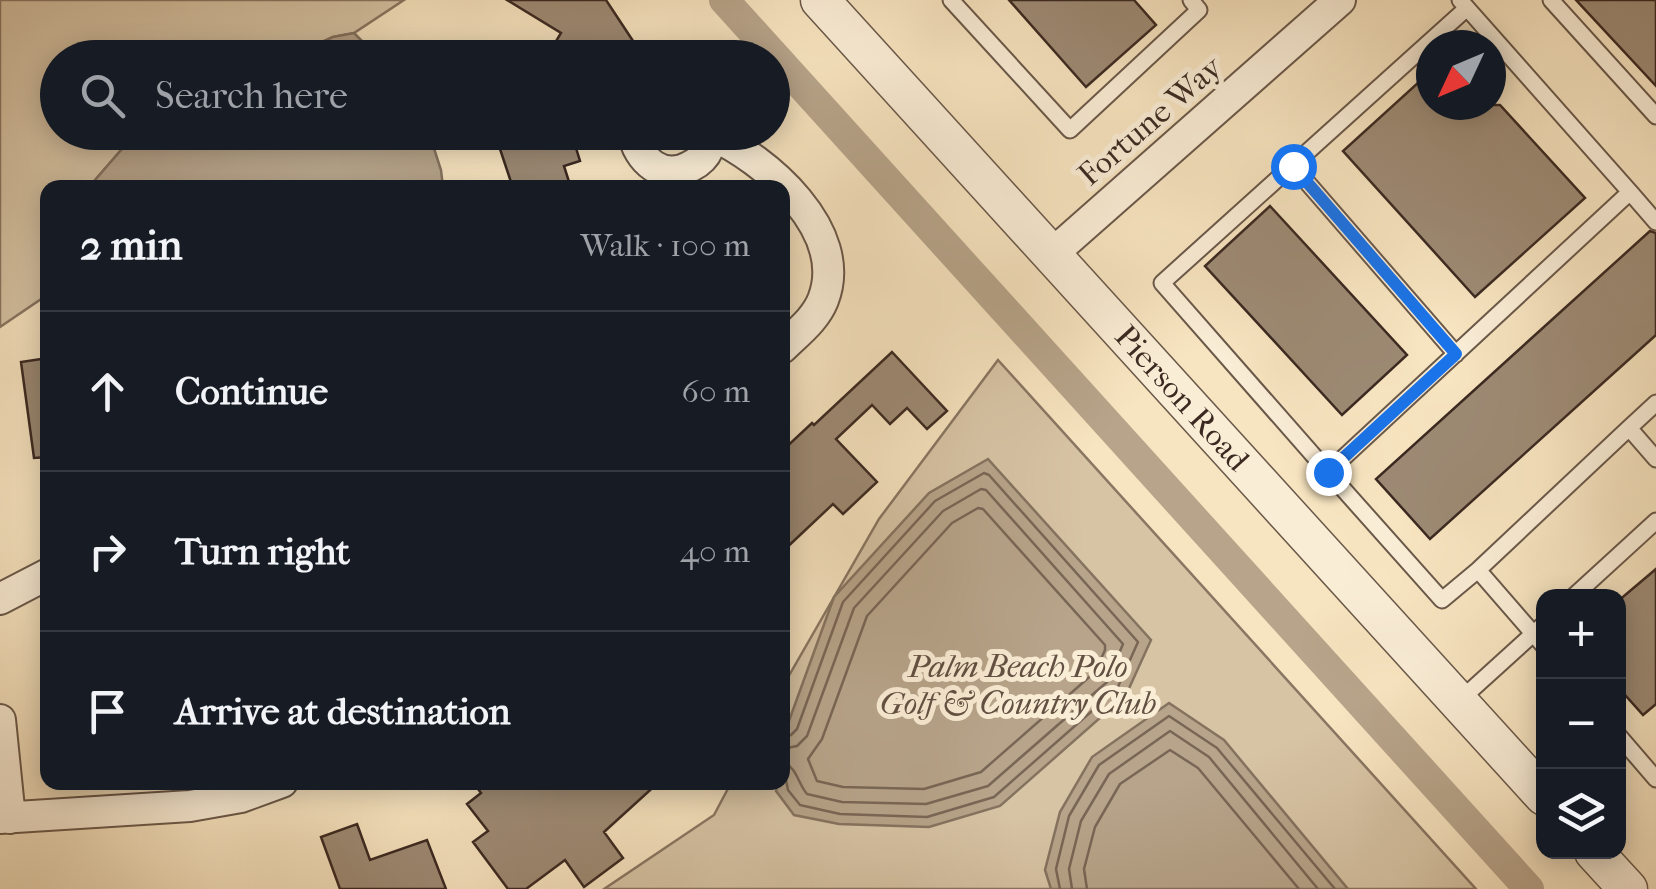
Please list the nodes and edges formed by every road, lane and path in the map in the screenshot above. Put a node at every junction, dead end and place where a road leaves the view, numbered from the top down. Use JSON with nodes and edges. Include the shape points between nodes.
{"nodes":[{"id":1,"x":820,"y":0,"type":"edge"},
{"id":2,"x":951,"y":0,"type":"edge"},
{"id":3,"x":1190,"y":0,"type":"edge"},
{"id":4,"x":1551,"y":0,"type":"edge"},
{"id":5,"x":1464,"y":4,"type":"edge"},
{"id":6,"x":1325,"y":5,"type":"edge"},
{"id":7,"x":1656,"y":116,"type":"edge"},
{"id":8,"x":637,"y":150,"type":"edge"},
{"id":9,"x":708,"y":150,"type":"edge"},
{"id":10,"x":741,"y":150,"type":"edge"},
{"id":11,"x":1293,"y":166,"type":"junction"},
{"id":12,"x":779,"y":180,"type":"edge"},
{"id":13,"x":1630,"y":192,"type":"junction"},
{"id":14,"x":790,"y":193,"type":"edge"},
{"id":15,"x":1656,"y":222,"type":"edge"},
{"id":16,"x":1052,"y":254,"type":"junction"},
{"id":17,"x":790,"y":340,"type":"edge"},
{"id":18,"x":1456,"y":354,"type":"junction"},
{"id":19,"x":1656,"y":403,"type":"edge"},
{"id":20,"x":1630,"y":428,"type":"junction"},
{"id":21,"x":1656,"y":459,"type":"edge"},
{"id":22,"x":1328,"y":472,"type":"junction"},
{"id":23,"x":1656,"y":520,"type":"edge"},
{"id":24,"x":1478,"y":570,"type":"junction"},
{"id":25,"x":40,"y":578,"type":"edge"},
{"id":26,"x":1582,"y":589,"type":"edge"},
{"id":27,"x":0,"y":599,"type":"edge"},
{"id":28,"x":1536,"y":631,"type":"edge"},
{"id":29,"x":1536,"y":638,"type":"edge"},
{"id":30,"x":1458,"y":702,"type":"junction"},
{"id":31,"x":0,"y":720,"type":"edge"},
{"id":32,"x":1626,"y":743,"type":"edge"},
{"id":33,"x":1654,"y":773,"type":"edge"},
{"id":34,"x":1536,"y":787,"type":"edge"},
{"id":35,"x":260,"y":790,"type":"edge"},
{"id":36,"x":5,"y":818,"type":"edge"},
{"id":37,"x":1600,"y":859,"type":"edge"},
{"id":38,"x":1628,"y":889,"type":"edge"}],
"edges":[{"from":1,"to":16,"type":"street","name":"Pierson Road"},
{"from":2,"to":3,"type":"lane","via":[[1070,130],[1199,10]]},
{"from":4,"to":7,"type":"lane"},
{"from":5,"to":11,"type":"lane"},
{"from":5,"to":13,"type":"lane"},
{"from":6,"to":16,"type":"street","name":"Fortune Way"},
{"from":8,"to":9,"type":"street","via":[[655,168],[670,172],[685,170]]},
{"from":10,"to":12,"type":"street"},
{"from":11,"to":18,"type":"lane"},
{"from":11,"to":22,"type":"lane","via":[[1162,283]]},
{"from":13,"to":15,"type":"lane"},
{"from":13,"to":18,"type":"lane"},
{"from":14,"to":17,"type":"street","via":[[828,258],[824,298]]},
{"from":16,"to":30,"type":"street","name":"Pierson Road"},
{"from":18,"to":22,"type":"lane"},
{"from":19,"to":20,"type":"lane"},
{"from":20,"to":21,"type":"lane"},
{"from":20,"to":24,"type":"lane"},
{"from":22,"to":24,"type":"lane","via":[[1442,600]]},
{"from":23,"to":26,"type":"lane"},
{"from":24,"to":28,"type":"lane"},
{"from":25,"to":27,"type":"street"},
{"from":29,"to":30,"type":"lane"},
{"from":30,"to":34,"type":"street","name":"Pierson Road"},
{"from":31,"to":36,"type":"street"},
{"from":32,"to":33,"type":"lane"},
{"from":35,"to":36,"type":"street","via":[[190,806]]},
{"from":37,"to":38,"type":"street"}]}
